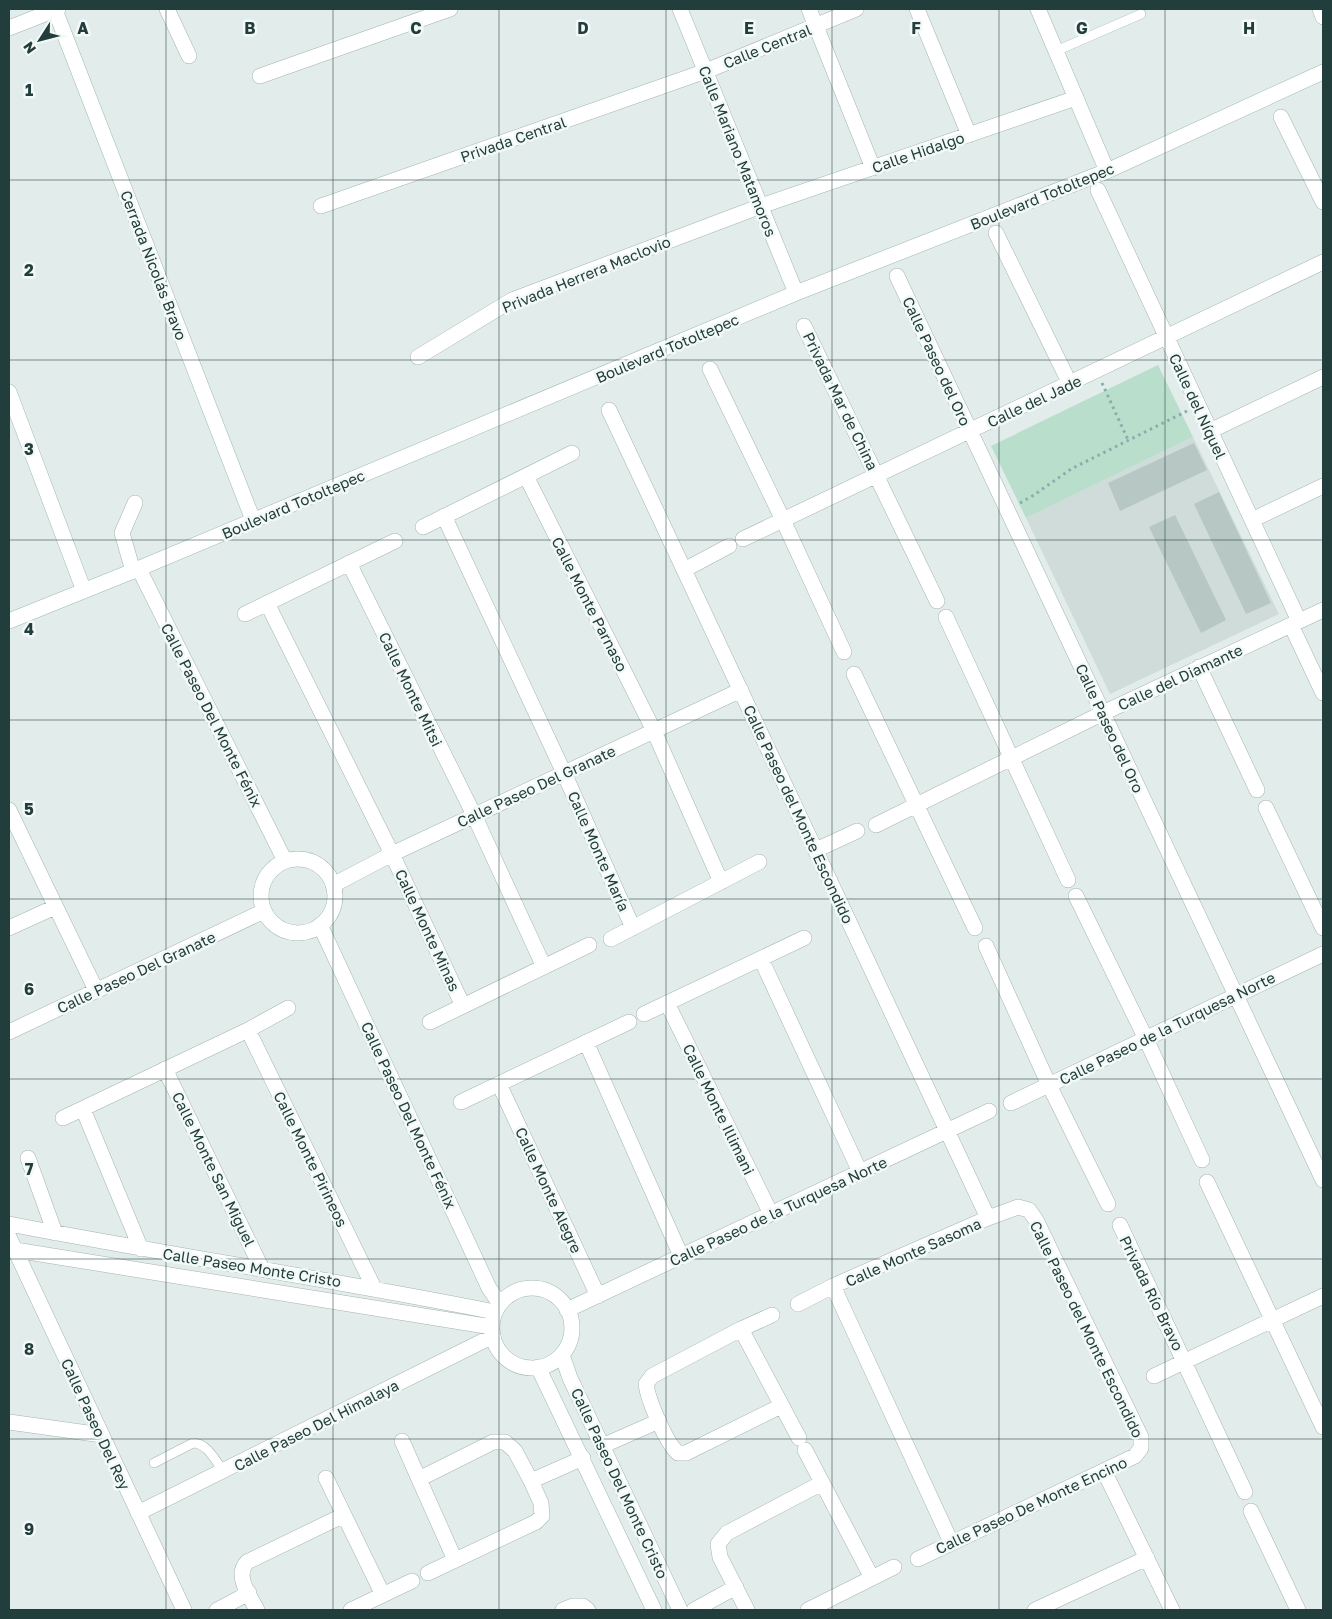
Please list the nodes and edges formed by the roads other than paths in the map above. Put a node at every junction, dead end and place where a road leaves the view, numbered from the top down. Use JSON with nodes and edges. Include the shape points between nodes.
{"nodes":[{"id":1,"x":56,"y":9,"type":"edge"},
{"id":2,"x":167,"y":9,"type":"edge"},
{"id":3,"x":450,"y":9,"type":"edge"},
{"id":4,"x":680,"y":9,"type":"edge"},
{"id":5,"x":809,"y":9,"type":"edge"},
{"id":6,"x":856,"y":9,"type":"edge"},
{"id":7,"x":917,"y":9,"type":"edge"},
{"id":8,"x":1038,"y":9,"type":"edge"},
{"id":9,"x":1320,"y":9,"type":"edge"},
{"id":10,"x":1141,"y":14,"type":"dead end"},
{"id":11,"x":1323,"y":17,"type":"edge"},
{"id":12,"x":816,"y":26,"type":"junction"},
{"id":13,"x":9,"y":28,"type":"edge"},
{"id":14,"x":1056,"y":51,"type":"junction"},
{"id":15,"x":189,"y":56,"type":"dead end"},
{"id":16,"x":706,"y":72,"type":"junction"},
{"id":17,"x":1323,"y":72,"type":"edge"},
{"id":18,"x":260,"y":76,"type":"dead end"},
{"id":19,"x":1076,"y":98,"type":"junction"},
{"id":20,"x":1281,"y":117,"type":"dead end"},
{"id":21,"x":969,"y":135,"type":"junction"},
{"id":22,"x":872,"y":168,"type":"junction"},
{"id":23,"x":1107,"y":171,"type":"junction"},
{"id":24,"x":1098,"y":190,"type":"dead end"},
{"id":25,"x":1323,"y":202,"type":"edge"},
{"id":26,"x":321,"y":206,"type":"dead end"},
{"id":27,"x":760,"y":206,"type":"junction"},
{"id":28,"x":996,"y":233,"type":"dead end"},
{"id":29,"x":1323,"y":262,"type":"edge"},
{"id":30,"x":896,"y":276,"type":"dead end"},
{"id":31,"x":796,"y":293,"type":"junction"},
{"id":32,"x":804,"y":326,"type":"dead end"},
{"id":33,"x":1167,"y":338,"type":"junction"},
{"id":34,"x":418,"y":357,"type":"dead end"},
{"id":35,"x":710,"y":369,"type":"dead end"},
{"id":36,"x":1323,"y":377,"type":"edge"},
{"id":37,"x":1070,"y":384,"type":"junction"},
{"id":38,"x":9,"y":392,"type":"edge"},
{"id":39,"x":609,"y":410,"type":"dead end"},
{"id":40,"x":970,"y":431,"type":"junction"},
{"id":41,"x":1210,"y":431,"type":"junction"},
{"id":42,"x":572,"y":453,"type":"dead end"},
{"id":43,"x":526,"y":476,"type":"junction"},
{"id":44,"x":878,"y":476,"type":"junction"},
{"id":45,"x":1323,"y":486,"type":"edge"},
{"id":46,"x":135,"y":503,"type":"dead end"},
{"id":47,"x":444,"y":516,"type":"junction"},
{"id":48,"x":253,"y":520,"type":"junction"},
{"id":49,"x":783,"y":520,"type":"junction"},
{"id":50,"x":1252,"y":520,"type":"junction"},
{"id":51,"x":423,"y":527,"type":"dead end"},
{"id":52,"x":743,"y":539,"type":"dead end"},
{"id":53,"x":395,"y":541,"type":"dead end"},
{"id":54,"x":729,"y":546,"type":"dead end"},
{"id":55,"x":349,"y":563,"type":"junction"},
{"id":56,"x":136,"y":570,"type":"junction"},
{"id":57,"x":684,"y":570,"type":"junction"},
{"id":58,"x":84,"y":591,"type":"junction"},
{"id":59,"x":937,"y":601,"type":"dead end"},
{"id":60,"x":267,"y":603,"type":"junction"},
{"id":61,"x":1323,"y":610,"type":"edge"},
{"id":62,"x":245,"y":614,"type":"dead end"},
{"id":63,"x":946,"y":617,"type":"dead end"},
{"id":64,"x":9,"y":620,"type":"edge"},
{"id":65,"x":1295,"y":623,"type":"junction"},
{"id":66,"x":844,"y":652,"type":"dead end"},
{"id":67,"x":1199,"y":667,"type":"junction"},
{"id":68,"x":854,"y":674,"type":"dead end"},
{"id":69,"x":741,"y":690,"type":"junction"},
{"id":70,"x":1323,"y":693,"type":"edge"},
{"id":71,"x":1103,"y":713,"type":"junction"},
{"id":72,"x":654,"y":731,"type":"junction"},
{"id":73,"x":1011,"y":758,"type":"junction"},
{"id":74,"x":564,"y":773,"type":"junction"},
{"id":75,"x":1257,"y":790,"type":"dead end"},
{"id":76,"x":917,"y":805,"type":"junction"},
{"id":77,"x":1266,"y":808,"type":"dead end"},
{"id":78,"x":474,"y":815,"type":"junction"},
{"id":79,"x":10,"y":817,"type":"edge"},
{"id":80,"x":876,"y":825,"type":"dead end"},
{"id":81,"x":857,"y":831,"type":"dead end"},
{"id":82,"x":816,"y":850,"type":"junction"},
{"id":83,"x":392,"y":854,"type":"junction"},
{"id":84,"x":285,"y":861,"type":"junction"},
{"id":85,"x":760,"y":862,"type":"dead end"},
{"id":86,"x":1068,"y":880,"type":"dead end"},
{"id":87,"x":721,"y":882,"type":"junction"},
{"id":88,"x":333,"y":885,"type":"junction"},
{"id":89,"x":1076,"y":896,"type":"dead end"},
{"id":90,"x":55,"y":907,"type":"junction"},
{"id":91,"x":264,"y":911,"type":"junction"},
{"id":92,"x":320,"y":925,"type":"junction"},
{"id":93,"x":9,"y":928,"type":"edge"},
{"id":94,"x":633,"y":928,"type":"junction"},
{"id":95,"x":975,"y":928,"type":"dead end"},
{"id":96,"x":1323,"y":928,"type":"edge"},
{"id":97,"x":804,"y":938,"type":"dead end"},
{"id":98,"x":611,"y":939,"type":"dead end"},
{"id":99,"x":590,"y":945,"type":"dead end"},
{"id":100,"x":986,"y":946,"type":"dead end"},
{"id":101,"x":1323,"y":954,"type":"edge"},
{"id":102,"x":761,"y":959,"type":"junction"},
{"id":103,"x":544,"y":967,"type":"junction"},
{"id":104,"x":96,"y":990,"type":"junction"},
{"id":105,"x":1237,"y":995,"type":"junction"},
{"id":106,"x":667,"y":1004,"type":"junction"},
{"id":107,"x":463,"y":1006,"type":"junction"},
{"id":108,"x":288,"y":1008,"type":"dead end"},
{"id":109,"x":644,"y":1014,"type":"dead end"},
{"id":110,"x":430,"y":1022,"type":"dead end"},
{"id":111,"x":629,"y":1022,"type":"dead end"},
{"id":112,"x":248,"y":1030,"type":"junction"},
{"id":113,"x":9,"y":1032,"type":"edge"},
{"id":114,"x":1146,"y":1039,"type":"junction"},
{"id":115,"x":586,"y":1042,"type":"junction"},
{"id":116,"x":165,"y":1070,"type":"junction"},
{"id":117,"x":499,"y":1084,"type":"junction"},
{"id":118,"x":1050,"y":1085,"type":"junction"},
{"id":119,"x":461,"y":1102,"type":"dead end"},
{"id":120,"x":1012,"y":1103,"type":"dead end"},
{"id":121,"x":82,"y":1109,"type":"junction"},
{"id":122,"x":989,"y":1111,"type":"dead end"},
{"id":123,"x":63,"y":1118,"type":"dead end"},
{"id":124,"x":947,"y":1131,"type":"junction"},
{"id":125,"x":28,"y":1158,"type":"dead end"},
{"id":126,"x":1202,"y":1160,"type":"dead end"},
{"id":127,"x":860,"y":1172,"type":"junction"},
{"id":128,"x":1323,"y":1180,"type":"edge"},
{"id":129,"x":1207,"y":1182,"type":"dead end"},
{"id":130,"x":1108,"y":1204,"type":"dead end"},
{"id":131,"x":1029,"y":1210,"type":"joint"},
{"id":132,"x":771,"y":1214,"type":"junction"},
{"id":133,"x":988,"y":1218,"type":"junction"},
{"id":134,"x":9,"y":1224,"type":"edge"},
{"id":135,"x":1120,"y":1225,"type":"dead end"},
{"id":136,"x":55,"y":1233,"type":"junction"},
{"id":137,"x":11,"y":1245,"type":"edge"},
{"id":138,"x":141,"y":1249,"type":"junction"},
{"id":139,"x":681,"y":1256,"type":"junction"},
{"id":140,"x":262,"y":1269,"type":"junction"},
{"id":141,"x":834,"y":1286,"type":"junction"},
{"id":142,"x":374,"y":1288,"type":"junction"},
{"id":143,"x":598,"y":1296,"type":"junction"},
{"id":144,"x":1323,"y":1296,"type":"edge"},
{"id":145,"x":798,"y":1304,"type":"dead end"},
{"id":146,"x":497,"y":1308,"type":"junction"},
{"id":147,"x":567,"y":1310,"type":"junction"},
{"id":148,"x":772,"y":1315,"type":"dead end"},
{"id":149,"x":1273,"y":1320,"type":"junction"},
{"id":150,"x":741,"y":1329,"type":"junction"},
{"id":151,"x":492,"y":1332,"type":"junction"},
{"id":152,"x":562,"y":1355,"type":"junction"},
{"id":153,"x":1185,"y":1361,"type":"junction"},
{"id":154,"x":538,"y":1367,"type":"junction"},
{"id":155,"x":1154,"y":1376,"type":"dead end"},
{"id":156,"x":781,"y":1406,"type":"junction"},
{"id":157,"x":659,"y":1421,"type":"junction"},
{"id":158,"x":9,"y":1422,"type":"edge"},
{"id":159,"x":1323,"y":1426,"type":"edge"},
{"id":160,"x":102,"y":1436,"type":"junction"},
{"id":161,"x":402,"y":1441,"type":"dead end"},
{"id":162,"x":602,"y":1446,"type":"junction"},
{"id":163,"x":1141,"y":1448,"type":"joint"},
{"id":164,"x":583,"y":1458,"type":"junction"},
{"id":165,"x":154,"y":1463,"type":"dead end"},
{"id":166,"x":223,"y":1471,"type":"junction"},
{"id":167,"x":1104,"y":1471,"type":"junction"},
{"id":168,"x":326,"y":1478,"type":"dead end"},
{"id":169,"x":419,"y":1479,"type":"junction"},
{"id":170,"x":530,"y":1481,"type":"junction"},
{"id":171,"x":822,"y":1483,"type":"junction"},
{"id":172,"x":1245,"y":1492,"type":"dead end"},
{"id":173,"x":1252,"y":1511,"type":"dead end"},
{"id":174,"x":138,"y":1513,"type":"junction"},
{"id":175,"x":344,"y":1515,"type":"junction"},
{"id":176,"x":951,"y":1542,"type":"junction"},
{"id":177,"x":1147,"y":1558,"type":"junction"},
{"id":178,"x":918,"y":1559,"type":"dead end"},
{"id":179,"x":455,"y":1560,"type":"junction"},
{"id":180,"x":894,"y":1567,"type":"dead end"},
{"id":181,"x":428,"y":1573,"type":"dead end"},
{"id":182,"x":872,"y":1578,"type":"junction"},
{"id":183,"x":412,"y":1581,"type":"dead end"},
{"id":184,"x":736,"y":1587,"type":"junction"},
{"id":185,"x":249,"y":1593,"type":"junction"},
{"id":186,"x":383,"y":1595,"type":"junction"},
{"id":187,"x":184,"y":1610,"type":"edge"},
{"id":188,"x":217,"y":1610,"type":"edge"},
{"id":189,"x":256,"y":1610,"type":"edge"},
{"id":190,"x":351,"y":1610,"type":"edge"},
{"id":191,"x":563,"y":1610,"type":"edge"},
{"id":192,"x":588,"y":1610,"type":"edge"},
{"id":193,"x":654,"y":1610,"type":"edge"},
{"id":194,"x":680,"y":1610,"type":"edge"},
{"id":195,"x":694,"y":1610,"type":"edge"},
{"id":196,"x":748,"y":1610,"type":"edge"},
{"id":197,"x":808,"y":1610,"type":"edge"},
{"id":198,"x":1035,"y":1610,"type":"edge"},
{"id":199,"x":1172,"y":1610,"type":"edge"},
{"id":200,"x":1298,"y":1610,"type":"edge"}],
"edges":[{"from":1,"to":13,"type":"street"},
{"from":1,"to":48,"type":"street","name":"Cerrada Nicolás Bravo"},
{"from":2,"to":15,"type":"street"},
{"from":3,"to":18,"type":"street"},
{"from":4,"to":16,"type":"street","name":"Calle Mariano Matamoros"},
{"from":5,"to":12,"type":"street"},
{"from":6,"to":12,"type":"street","name":"Calle Central"},
{"from":7,"to":21,"type":"street"},
{"from":8,"to":14,"type":"street"},
{"from":9,"to":11,"type":"street"},
{"from":10,"to":14,"type":"lane"},
{"from":12,"to":16,"type":"street","name":"Calle Central"},
{"from":12,"to":22,"type":"street"},
{"from":14,"to":19,"type":"street"},
{"from":16,"to":26,"type":"street","name":"Privada Central"},
{"from":16,"to":27,"type":"street","name":"Calle Mariano Matamoros"},
{"from":17,"to":23,"type":"street","name":"Boulevard Totoltepec"},
{"from":19,"to":21,"type":"street","name":"Calle Hidalgo"},
{"from":19,"to":23,"type":"street"},
{"from":20,"to":25,"type":"street"},
{"from":21,"to":22,"type":"street","name":"Calle Hidalgo"},
{"from":22,"to":27,"type":"street","name":"Calle Hidalgo"},
{"from":23,"to":31,"type":"street","name":"Boulevard Totoltepec"},
{"from":24,"to":33,"type":"street","name":"Calle del Níquel"},
{"from":27,"to":31,"type":"street","name":"Calle Mariano Matamoros"},
{"from":27,"to":34,"type":"street","name":"Privada Herrera Maclovio","via":[[512,300]]},
{"from":28,"to":37,"type":"street"},
{"from":29,"to":33,"type":"street","name":"Calle del Jade"},
{"from":30,"to":40,"type":"street","name":"Calle Paseo del Oro"},
{"from":31,"to":48,"type":"street","name":"Boulevard Totoltepec"},
{"from":32,"to":44,"type":"street","name":"Privada Mar de China"},
{"from":33,"to":37,"type":"street","name":"Calle del Jade"},
{"from":33,"to":41,"type":"street","name":"Calle del Níquel"},
{"from":35,"to":49,"type":"street"},
{"from":36,"to":41,"type":"street"},
{"from":37,"to":40,"type":"street","name":"Calle del Jade"},
{"from":38,"to":58,"type":"street"},
{"from":39,"to":57,"type":"street","name":"Calle Paseo del Monte Escondido"},
{"from":40,"to":44,"type":"street","name":"Calle del Jade"},
{"from":40,"to":71,"type":"street","name":"Calle Paseo del Oro"},
{"from":41,"to":50,"type":"street","name":"Calle del Níquel"},
{"from":42,"to":43,"type":"street"},
{"from":43,"to":47,"type":"street"},
{"from":43,"to":72,"type":"street","name":"Calle Monte Parnaso"},
{"from":44,"to":49,"type":"street","name":"Calle del Jade"},
{"from":44,"to":59,"type":"street","name":"Privada Mar de China"},
{"from":45,"to":50,"type":"street"},
{"from":46,"to":56,"type":"street","name":"Calle Paseo Del Monte Fénix","via":[[122,533]]},
{"from":47,"to":51,"type":"street"},
{"from":47,"to":74,"type":"street"},
{"from":48,"to":56,"type":"street","name":"Boulevard Totoltepec"},
{"from":49,"to":52,"type":"street","name":"Calle del Jade"},
{"from":49,"to":66,"type":"street"},
{"from":50,"to":65,"type":"street","name":"Calle del Níquel"},
{"from":53,"to":55,"type":"street"},
{"from":54,"to":57,"type":"street"},
{"from":55,"to":60,"type":"street"},
{"from":55,"to":78,"type":"street","name":"Calle Monte Mitsi"},
{"from":56,"to":58,"type":"street","name":"Boulevard Totoltepec"},
{"from":56,"to":84,"type":"street","name":"Calle Paseo Del Monte Fénix"},
{"from":57,"to":69,"type":"street","name":"Calle Paseo del Monte Escondido"},
{"from":58,"to":64,"type":"street","name":"Boulevard Totoltepec"},
{"from":60,"to":62,"type":"street"},
{"from":60,"to":83,"type":"street"},
{"from":61,"to":65,"type":"street","name":"Calle del Diamante"},
{"from":63,"to":73,"type":"street"},
{"from":65,"to":67,"type":"street","name":"Calle del Diamante"},
{"from":65,"to":70,"type":"street","name":"Calle del Níquel"},
{"from":67,"to":71,"type":"street","name":"Calle del Diamante"},
{"from":67,"to":75,"type":"street"},
{"from":68,"to":76,"type":"street"},
{"from":69,"to":72,"type":"street","name":"Calle Paseo Del Granate"},
{"from":69,"to":82,"type":"street","name":"Calle Paseo del Monte Escondido"},
{"from":71,"to":73,"type":"street","name":"Calle del Diamante"},
{"from":71,"to":105,"type":"street","name":"Calle Paseo del Oro"},
{"from":72,"to":74,"type":"street","name":"Calle Paseo Del Granate"},
{"from":72,"to":87,"type":"street"},
{"from":73,"to":76,"type":"street","name":"Calle del Diamante"},
{"from":73,"to":86,"type":"street"},
{"from":74,"to":78,"type":"street","name":"Calle Paseo Del Granate"},
{"from":74,"to":94,"type":"street","name":"Calle Monte María"},
{"from":76,"to":80,"type":"street","name":"Calle del Diamante"},
{"from":76,"to":95,"type":"street"},
{"from":77,"to":96,"type":"street"},
{"from":78,"to":83,"type":"street","name":"Calle Paseo Del Granate"},
{"from":78,"to":103,"type":"street"},
{"from":79,"to":90,"type":"street"},
{"from":81,"to":82,"type":"street"},
{"from":82,"to":124,"type":"street","name":"Calle Paseo del Monte Escondido"},
{"from":83,"to":88,"type":"street","name":"Calle Paseo Del Granate"},
{"from":83,"to":107,"type":"street","name":"Calle Monte Minas"},
{"from":84,"to":88,"type":"street","via":[[309,860],[328,874]]},
{"from":84,"to":91,"type":"street","via":[[266,876],[261,900]]},
{"from":85,"to":87,"type":"street"},
{"from":87,"to":94,"type":"street"},
{"from":88,"to":92,"type":"street","via":[[333,907]]},
{"from":89,"to":114,"type":"street"},
{"from":90,"to":93,"type":"street"},
{"from":90,"to":104,"type":"street"},
{"from":91,"to":92,"type":"street","via":[[270,920],[289,931],[310,930]]},
{"from":91,"to":104,"type":"street","name":"Calle Paseo Del Granate"},
{"from":92,"to":146,"type":"street","name":"Calle Paseo Del Monte Fénix"},
{"from":94,"to":98,"type":"street"},
{"from":97,"to":102,"type":"street"},
{"from":99,"to":103,"type":"street"},
{"from":100,"to":118,"type":"street"},
{"from":101,"to":105,"type":"street","name":"Calle Paseo de la Turquesa Norte"},
{"from":102,"to":106,"type":"street"},
{"from":102,"to":127,"type":"street"},
{"from":103,"to":107,"type":"street"},
{"from":104,"to":113,"type":"street","name":"Calle Paseo Del Granate"},
{"from":105,"to":114,"type":"street","name":"Calle Paseo de la Turquesa Norte"},
{"from":105,"to":128,"type":"street","name":"Calle Paseo del Oro"},
{"from":106,"to":109,"type":"street"},
{"from":106,"to":132,"type":"street","name":"Calle Monte Illimani"},
{"from":107,"to":110,"type":"street"},
{"from":108,"to":112,"type":"street"},
{"from":111,"to":115,"type":"street"},
{"from":112,"to":116,"type":"street"},
{"from":112,"to":142,"type":"street","name":"Calle Monte Pirineos"},
{"from":114,"to":118,"type":"street","name":"Calle Paseo de la Turquesa Norte"},
{"from":114,"to":126,"type":"street"},
{"from":115,"to":117,"type":"street"},
{"from":115,"to":139,"type":"street"},
{"from":116,"to":121,"type":"street"},
{"from":116,"to":140,"type":"street","name":"Calle Monte San Miguel"},
{"from":117,"to":119,"type":"street"},
{"from":117,"to":143,"type":"street","name":"Calle Monte Alegre"},
{"from":118,"to":120,"type":"street","name":"Calle Paseo de la Turquesa Norte"},
{"from":118,"to":130,"type":"street"},
{"from":121,"to":123,"type":"street"},
{"from":121,"to":138,"type":"street"},
{"from":122,"to":124,"type":"street","name":"Calle Paseo de la Turquesa Norte"},
{"from":124,"to":127,"type":"street","name":"Calle Paseo de la Turquesa Norte"},
{"from":124,"to":133,"type":"street","name":"Calle Paseo del Monte Escondido"},
{"from":125,"to":136,"type":"street"},
{"from":127,"to":132,"type":"street","name":"Calle Paseo de la Turquesa Norte"},
{"from":129,"to":149,"type":"street"},
{"from":131,"to":133,"type":"street","name":"Calle Monte Sasoma","via":[[1018,1207]]},
{"from":131,"to":163,"type":"street","name":"Calle Paseo del Monte Escondido","via":[[1141,1436]]},
{"from":132,"to":139,"type":"street","name":"Calle Paseo de la Turquesa Norte"},
{"from":133,"to":141,"type":"street","name":"Calle Monte Sasoma"},
{"from":134,"to":136,"type":"street","name":"Calle Paseo Monte Cristo"},
{"from":135,"to":153,"type":"street","name":"Privada Río Bravo"},
{"from":136,"to":138,"type":"street","name":"Calle Paseo Monte Cristo"},
{"from":137,"to":151,"type":"street","name":"Calle Paseo Monte Cristo"},
{"from":137,"to":160,"type":"street","name":"Calle Paseo Del Rey"},
{"from":138,"to":140,"type":"street","name":"Calle Paseo Monte Cristo"},
{"from":139,"to":143,"type":"street","name":"Calle Paseo de la Turquesa Norte"},
{"from":140,"to":142,"type":"street","name":"Calle Paseo Monte Cristo"},
{"from":141,"to":145,"type":"street","name":"Calle Monte Sasoma"},
{"from":141,"to":176,"type":"street"},
{"from":142,"to":146,"type":"street","name":"Calle Paseo Monte Cristo"},
{"from":143,"to":147,"type":"street","name":"Calle Paseo de la Turquesa Norte"},
{"from":144,"to":149,"type":"street"},
{"from":146,"to":147,"type":"street","via":[[509,1295],[520,1289],[533,1288],[557,1296]]},
{"from":146,"to":151,"type":"street"},
{"from":147,"to":152,"type":"street","via":[[572,1331]]},
{"from":148,"to":150,"type":"street"},
{"from":149,"to":153,"type":"street"},
{"from":149,"to":159,"type":"street"},
{"from":150,"to":156,"type":"street"},
{"from":150,"to":157,"type":"street","via":[[652,1376],[646,1384]]},
{"from":151,"to":154,"type":"street","via":[[497,1348],[514,1364]]},
{"from":151,"to":166,"type":"street","name":"Calle Paseo Del Himalaya"},
{"from":152,"to":154,"type":"street"},
{"from":152,"to":162,"type":"street","name":"Calle Paseo Del Monte Cristo"},
{"from":153,"to":155,"type":"street"},
{"from":153,"to":172,"type":"street","name":"Privada Río Bravo"},
{"from":154,"to":164,"type":"street","name":"Calle Paseo Del Monte Cristo"},
{"from":156,"to":157,"type":"street","via":[[686,1453],[678,1453],[672,1448]]},
{"from":156,"to":171,"type":"street"},
{"from":157,"to":162,"type":"street"},
{"from":158,"to":160,"type":"street"},
{"from":160,"to":174,"type":"street","name":"Calle Paseo Del Rey"},
{"from":161,"to":169,"type":"street"},
{"from":162,"to":194,"type":"street","name":"Calle Paseo Del Monte Cristo"},
{"from":163,"to":167,"type":"street","name":"Calle Paseo De Monte Encino","via":[[1135,1456]]},
{"from":164,"to":170,"type":"street"},
{"from":164,"to":193,"type":"street","name":"Calle Paseo Del Monte Cristo"},
{"from":165,"to":166,"type":"lane","via":[[199,1443]]},
{"from":166,"to":174,"type":"street","name":"Calle Paseo Del Himalaya"},
{"from":167,"to":176,"type":"street","name":"Calle Paseo De Monte Encino"},
{"from":167,"to":177,"type":"street"},
{"from":168,"to":175,"type":"street"},
{"from":169,"to":170,"type":"street","via":[[493,1442],[505,1442],[515,1451]]},
{"from":169,"to":179,"type":"street"},
{"from":170,"to":179,"type":"street","via":[[541,1503],[542,1516],[536,1522]]},
{"from":171,"to":182,"type":"street"},
{"from":171,"to":184,"type":"street","via":[[727,1533],[718,1544],[720,1557]]},
{"from":173,"to":200,"type":"street"},
{"from":174,"to":187,"type":"street","name":"Calle Paseo Del Rey"},
{"from":175,"to":185,"type":"street","via":[[247,1562],[242,1567],[241,1576]]},
{"from":175,"to":186,"type":"street"},
{"from":176,"to":178,"type":"street","name":"Calle Paseo De Monte Encino"},
{"from":177,"to":198,"type":"street"},
{"from":177,"to":199,"type":"street"},
{"from":179,"to":181,"type":"street"},
{"from":180,"to":182,"type":"street"},
{"from":182,"to":197,"type":"street"},
{"from":183,"to":186,"type":"street"},
{"from":184,"to":195,"type":"street"},
{"from":184,"to":196,"type":"street"},
{"from":185,"to":188,"type":"street"},
{"from":185,"to":189,"type":"street"},
{"from":186,"to":190,"type":"street"},
{"from":191,"to":192,"type":"street","via":[[573,1606],[583,1606]]}]}
